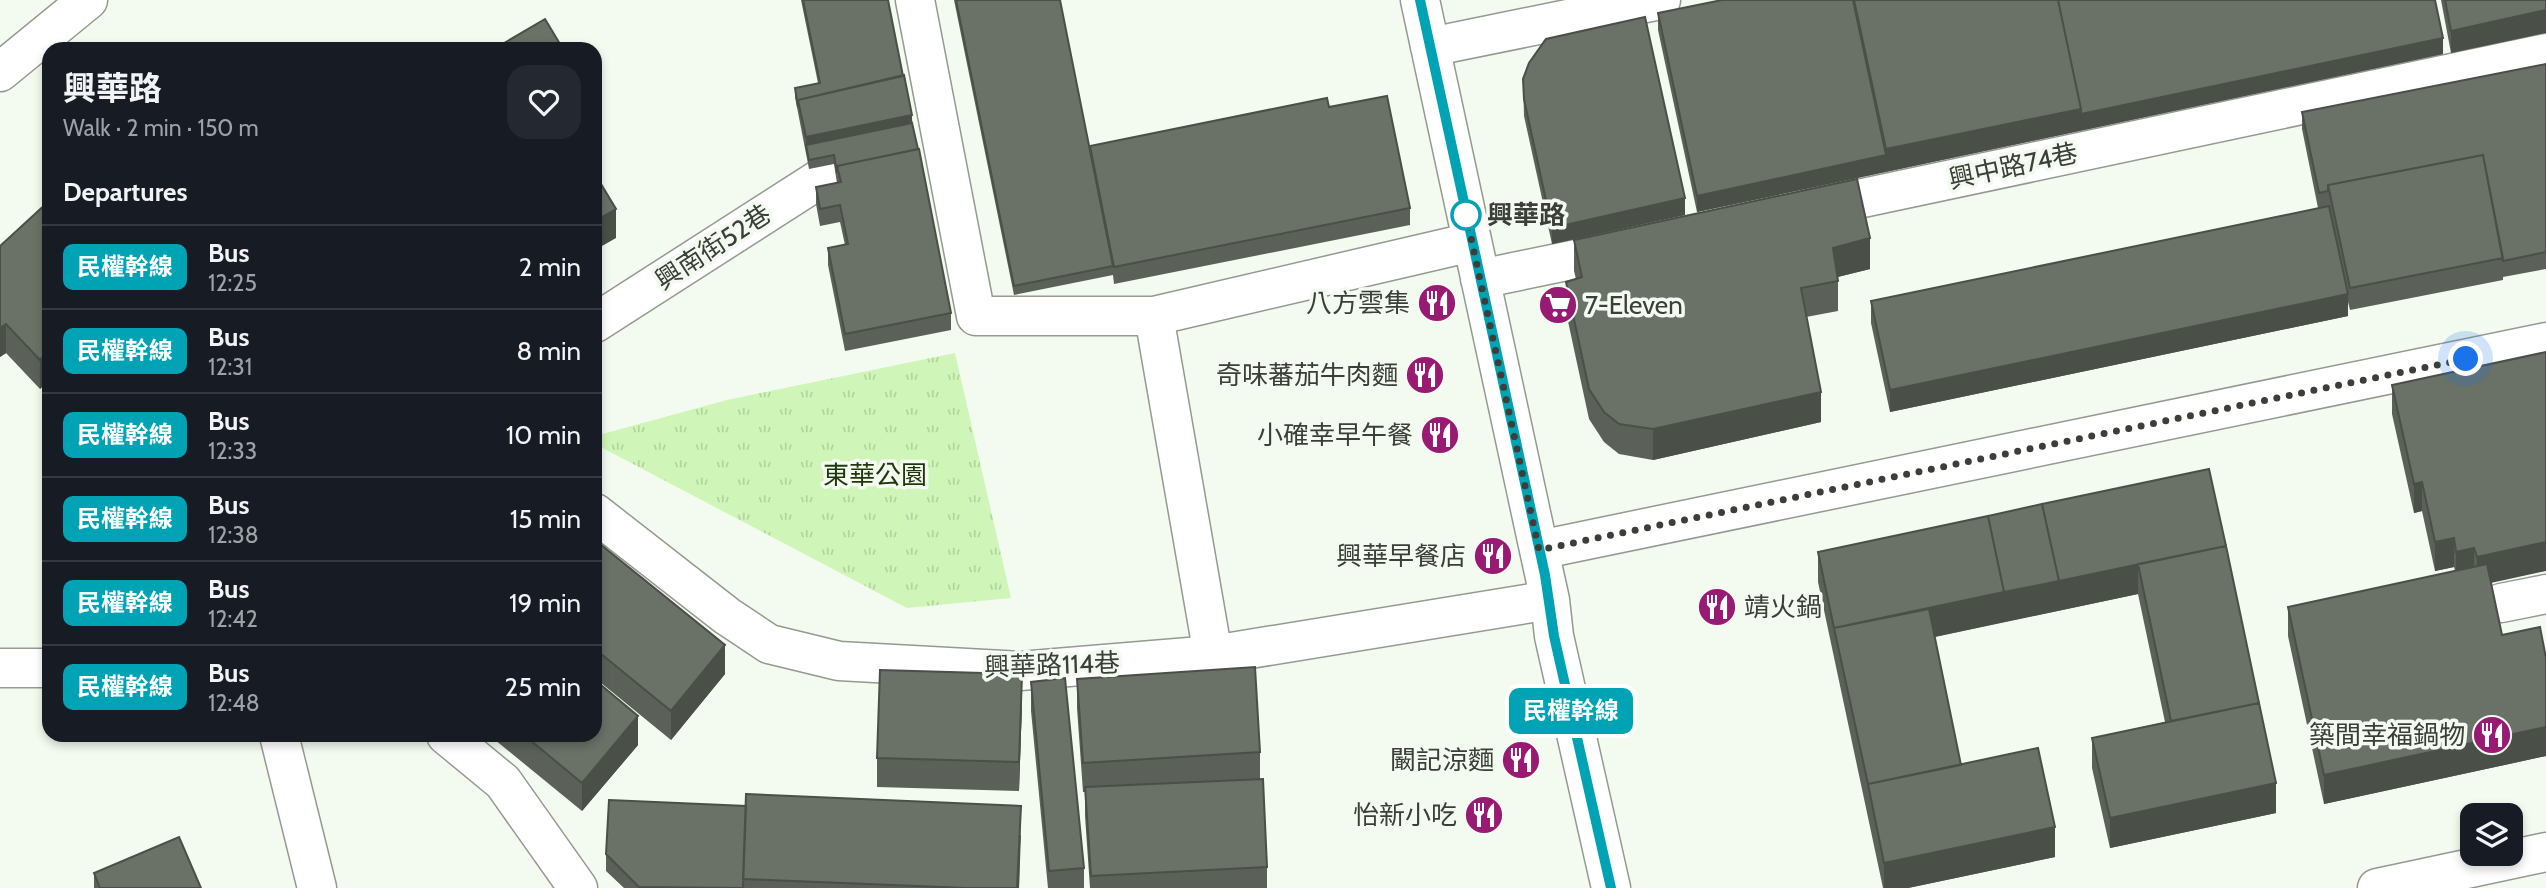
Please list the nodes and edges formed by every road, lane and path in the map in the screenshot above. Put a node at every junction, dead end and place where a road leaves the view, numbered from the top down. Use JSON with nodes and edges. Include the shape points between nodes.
{"nodes":[{"id":1,"x":88,"y":0,"type":"edge"},
{"id":2,"x":915,"y":0,"type":"edge"},
{"id":3,"x":1420,"y":0,"type":"edge"},
{"id":4,"x":1661,"y":0,"type":"edge"},
{"id":5,"x":1430,"y":47,"type":"junction"},
{"id":6,"x":2546,"y":53,"type":"edge"},
{"id":7,"x":0,"y":72,"type":"edge"},
{"id":8,"x":832,"y":171,"type":"edge"},
{"id":9,"x":1781,"y":216,"type":"edge"},
{"id":10,"x":1472,"y":242,"type":"junction"},
{"id":11,"x":1658,"y":242,"type":"edge"},
{"id":12,"x":1480,"y":279,"type":"junction"},
{"id":13,"x":1154,"y":316,"type":"junction"},
{"id":14,"x":602,"y":319,"type":"edge"},
{"id":15,"x":2546,"y":342,"type":"edge"},
{"id":16,"x":602,"y":518,"type":"edge"},
{"id":17,"x":1539,"y":550,"type":"junction"},
{"id":18,"x":2546,"y":594,"type":"edge"},
{"id":19,"x":1550,"y":600,"type":"junction"},
{"id":20,"x":2501,"y":603,"type":"dead end"},
{"id":21,"x":1213,"y":655,"type":"junction"},
{"id":22,"x":0,"y":668,"type":"edge"},
{"id":23,"x":42,"y":668,"type":"edge"},
{"id":24,"x":281,"y":742,"type":"edge"},
{"id":25,"x":454,"y":742,"type":"edge"},
{"id":26,"x":2546,"y":852,"type":"edge"},
{"id":27,"x":317,"y":888,"type":"edge"},
{"id":28,"x":578,"y":888,"type":"edge"},
{"id":29,"x":1611,"y":888,"type":"edge"},
{"id":30,"x":2376,"y":888,"type":"edge"}],
"edges":[{"from":1,"to":7,"type":"street"},
{"from":2,"to":13,"type":"street","via":[[976,316]]},
{"from":3,"to":5,"type":"street"},
{"from":4,"to":5,"type":"street"},
{"from":5,"to":10,"type":"street"},
{"from":6,"to":9,"type":"street","name":"興中路74巷"},
{"from":8,"to":14,"type":"street","name":"興南街52巷"},
{"from":10,"to":12,"type":"street"},
{"from":10,"to":13,"type":"street"},
{"from":11,"to":12,"type":"street"},
{"from":12,"to":17,"type":"street"},
{"from":13,"to":21,"type":"street"},
{"from":15,"to":17,"type":"street"},
{"from":16,"to":21,"type":"street","name":"興華路114巷","via":[[769,644],[839,661],[1020,671]]},
{"from":17,"to":19,"type":"street"},
{"from":18,"to":20,"type":"street"},
{"from":19,"to":21,"type":"street","name":"興華路114巷"},
{"from":19,"to":29,"type":"street","via":[[1554,636]]},
{"from":22,"to":23,"type":"street"},
{"from":24,"to":27,"type":"street"},
{"from":25,"to":28,"type":"street","via":[[503,782]]},
{"from":26,"to":30,"type":"street"}]}
